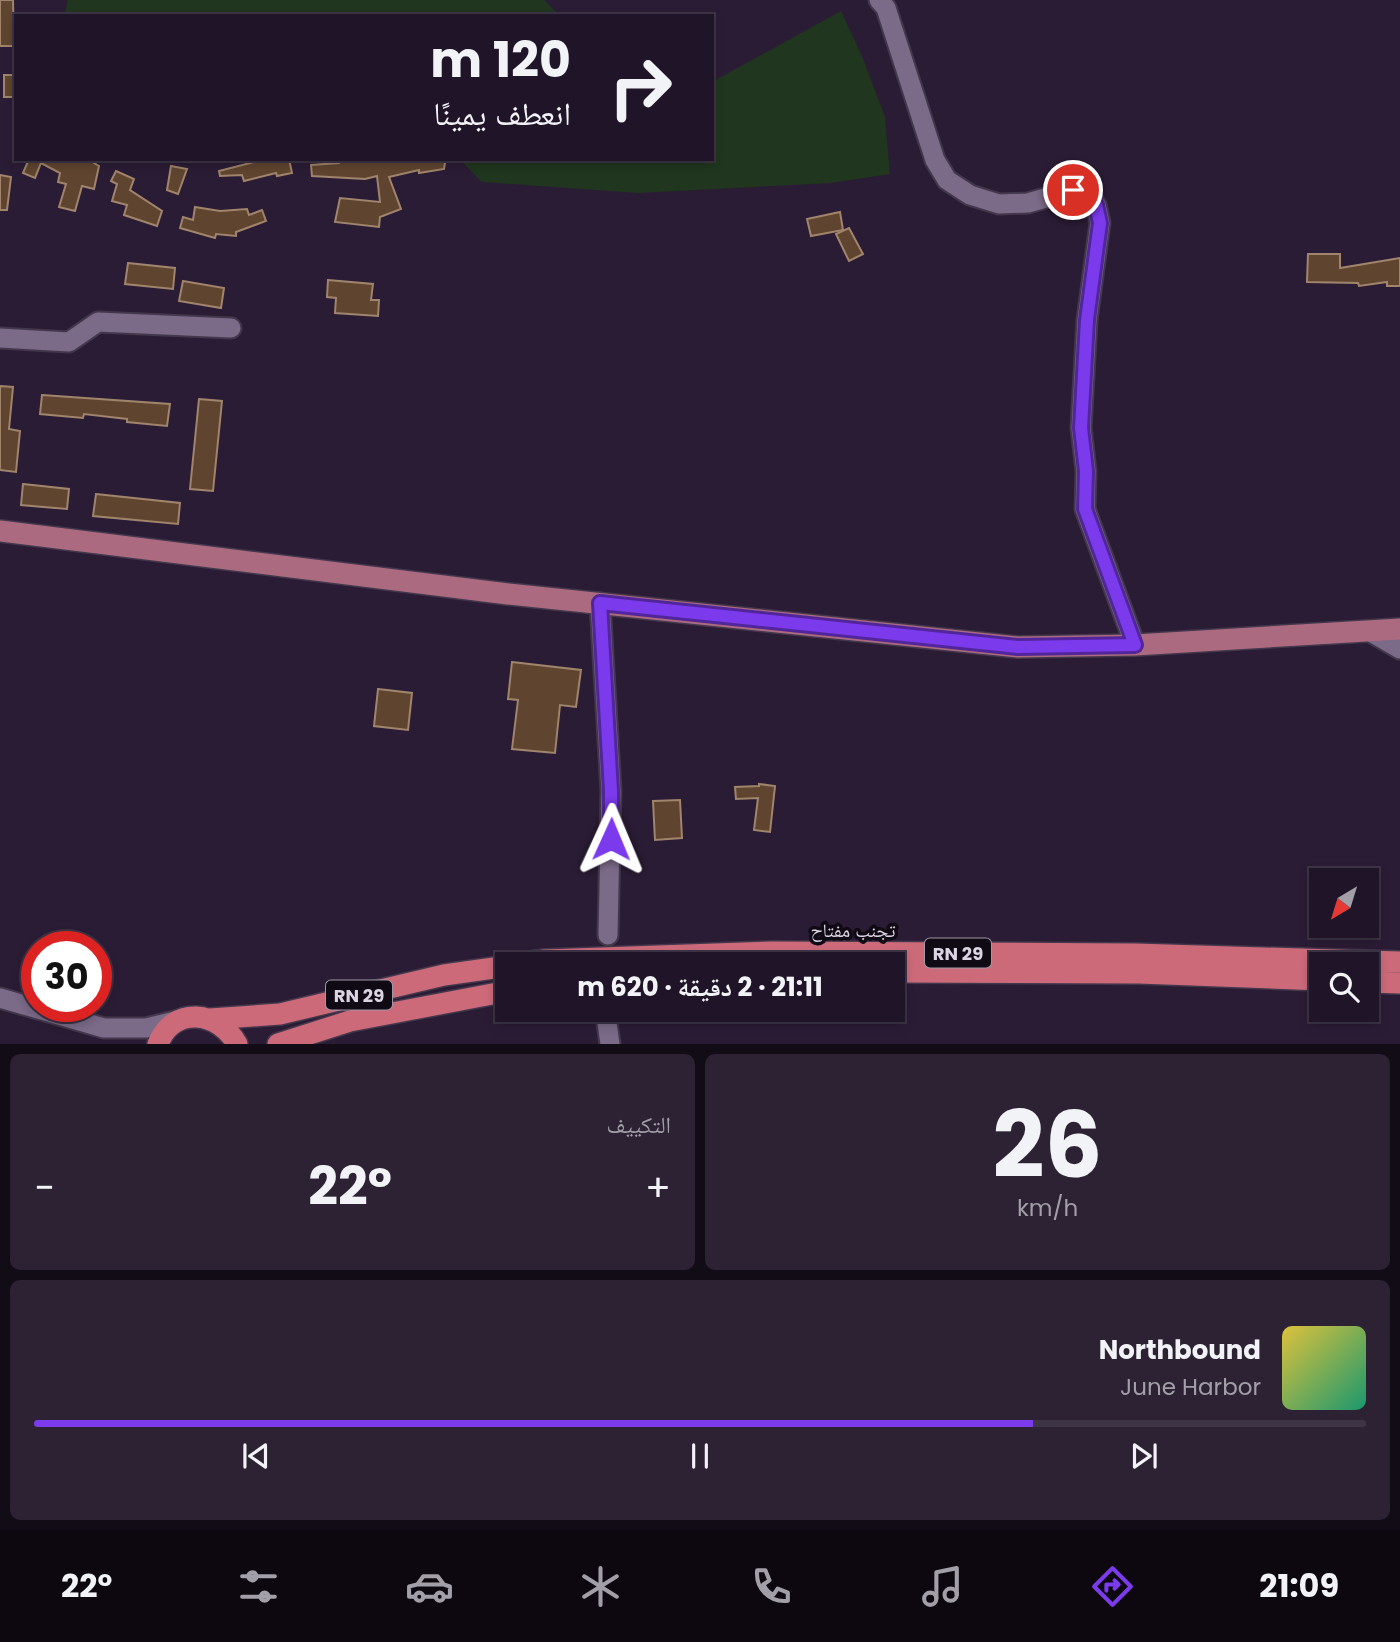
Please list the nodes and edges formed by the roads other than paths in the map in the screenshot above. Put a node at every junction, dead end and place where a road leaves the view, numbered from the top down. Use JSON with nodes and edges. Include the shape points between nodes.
{"nodes":[{"id":1,"x":879,"y":0,"type":"edge"},
{"id":2,"x":231,"y":328,"type":"dead end"},
{"id":3,"x":0,"y":338,"type":"edge"},
{"id":4,"x":0,"y":531,"type":"edge"},
{"id":5,"x":600,"y":603,"type":"junction"},
{"id":6,"x":1400,"y":629,"type":"edge"},
{"id":7,"x":1369,"y":631,"type":"junction"},
{"id":8,"x":1135,"y":645,"type":"junction"},
{"id":9,"x":1400,"y":649,"type":"edge"},
{"id":10,"x":608,"y":935,"type":"dead end"},
{"id":11,"x":905,"y":953,"type":"edge"},
{"id":12,"x":1400,"y":962,"type":"edge"},
{"id":13,"x":495,"y":967,"type":"edge"},
{"id":14,"x":905,"y":972,"type":"edge"},
{"id":15,"x":1309,"y":980,"type":"edge"},
{"id":16,"x":1379,"y":982,"type":"edge"},
{"id":17,"x":1400,"y":983,"type":"edge"},
{"id":18,"x":495,"y":993,"type":"edge"},
{"id":19,"x":0,"y":998,"type":"edge"},
{"id":20,"x":210,"y":1019,"type":"junction"},
{"id":21,"x":607,"y":1023,"type":"dead end"},
{"id":22,"x":104,"y":1028,"type":"junction"},
{"id":23,"x":169,"y":1030,"type":"edge"},
{"id":24,"x":123,"y":1044,"type":"edge"},
{"id":25,"x":150,"y":1044,"type":"edge"},
{"id":26,"x":237,"y":1044,"type":"edge"},
{"id":27,"x":278,"y":1044,"type":"edge"},
{"id":28,"x":610,"y":1044,"type":"edge"}],
"edges":[{"from":1,"to":8,"type":"street","via":[[886,8],[934,160],[947,180],[970,195],[999,204],[1028,203],[1073,190],[1088,194],[1096,205],[1100,223],[1087,320],[1081,428],[1085,509]]},
{"from":2,"to":3,"type":"street","via":[[99,322],[69,342]]},
{"from":4,"to":5,"type":"main road"},
{"from":5,"to":8,"type":"main road","via":[[1018,647]]},
{"from":5,"to":10,"type":"street","via":[[611,791]]},
{"from":6,"to":7,"type":"main road"},
{"from":7,"to":8,"type":"main road"},
{"from":7,"to":9,"type":"street"},
{"from":11,"to":12,"type":"highway","name":"تجنب مفتاح","number":"RN 29"},
{"from":13,"to":20,"type":"highway","number":"RN 29","via":[[280,1014]]},
{"from":14,"to":15,"type":"highway","number":"RN 29"},
{"from":16,"to":17,"type":"highway"},
{"from":18,"to":27,"type":"highway","number":"RN 29","via":[[350,1021]]},
{"from":19,"to":22,"type":"street"},
{"from":20,"to":23,"type":"highway","via":[[195,1017]]},
{"from":20,"to":26,"type":"highway","via":[[231,1033]]},
{"from":21,"to":28,"type":"street"},
{"from":22,"to":23,"type":"street"},
{"from":22,"to":24,"type":"street"},
{"from":23,"to":25,"type":"highway"}]}
